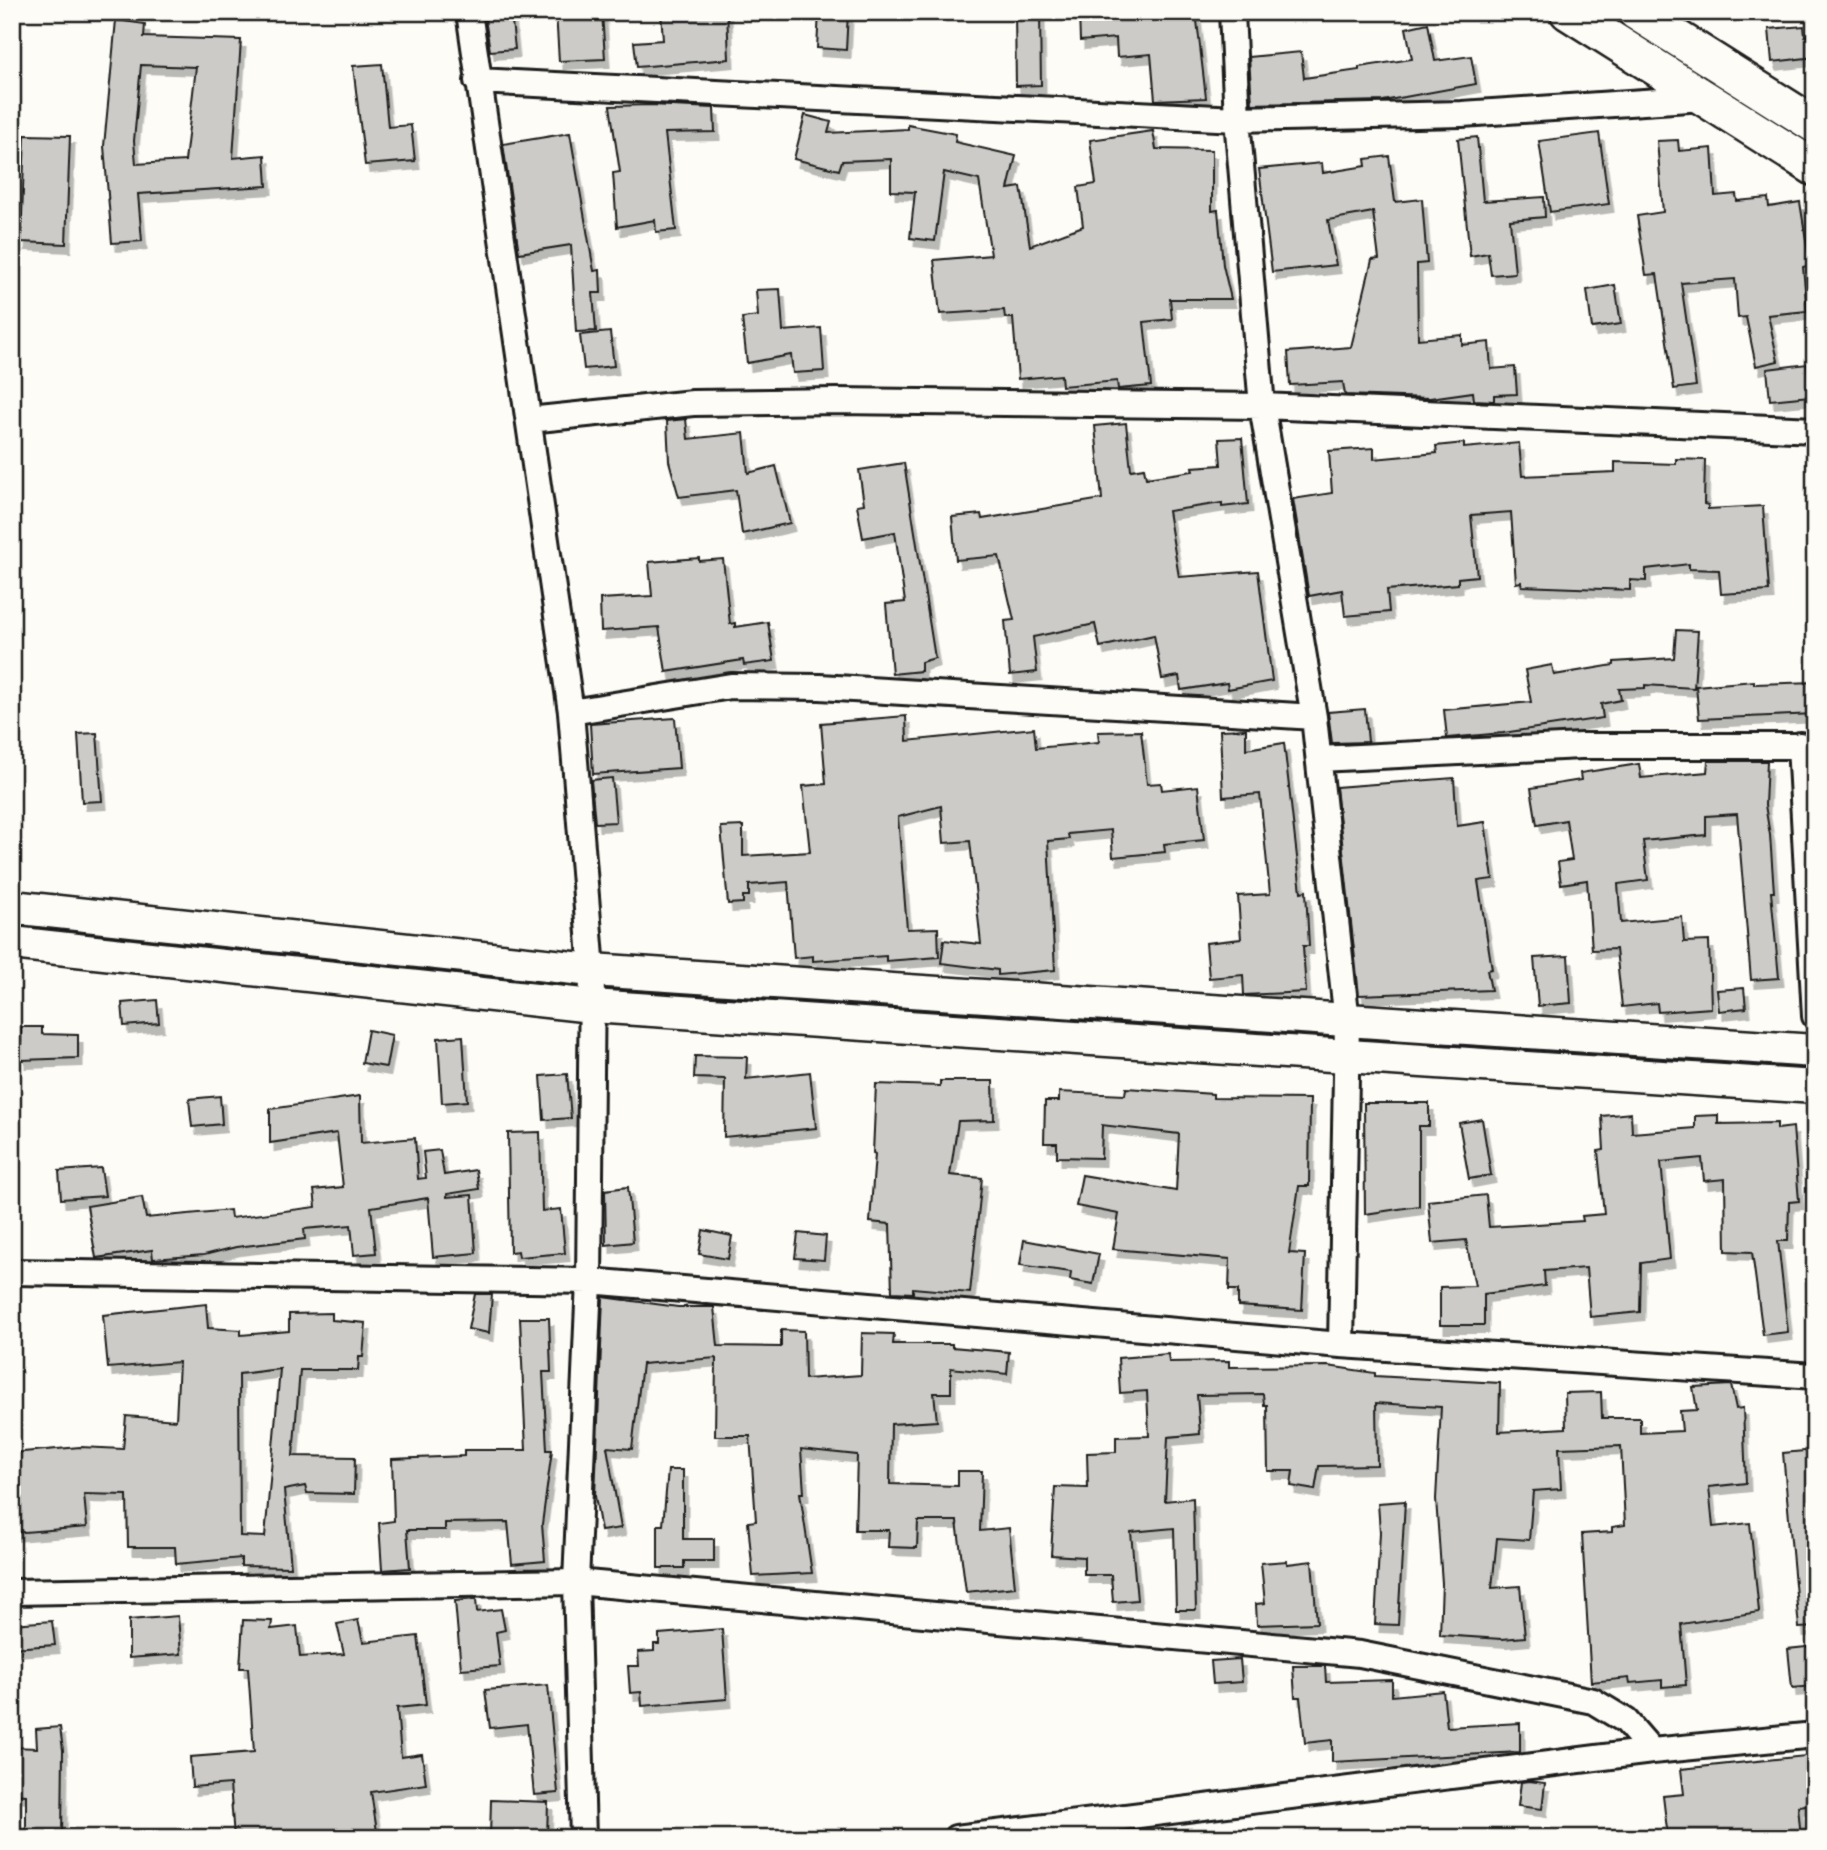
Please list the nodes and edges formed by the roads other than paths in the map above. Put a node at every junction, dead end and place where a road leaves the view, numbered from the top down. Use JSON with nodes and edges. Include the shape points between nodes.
{"nodes":[{"id":1,"x":469,"y":12,"type":"edge"},
{"id":2,"x":1232,"y":12,"type":"edge"},
{"id":3,"x":1568,"y":12,"type":"edge"},
{"id":4,"x":1636,"y":12,"type":"edge"},
{"id":5,"x":477,"y":81,"type":"junction"},
{"id":6,"x":1704,"y":98,"type":"junction"},
{"id":7,"x":1237,"y":119,"type":"junction"},
{"id":8,"x":1815,"y":125,"type":"edge"},
{"id":9,"x":1815,"y":168,"type":"edge"},
{"id":10,"x":1262,"y":406,"type":"junction"},
{"id":11,"x":529,"y":420,"type":"junction"},
{"id":12,"x":1815,"y":430,"type":"edge"},
{"id":13,"x":571,"y":712,"type":"junction"},
{"id":14,"x":1314,"y":717,"type":"junction"},
{"id":15,"x":1807,"y":745,"type":"edge"},
{"id":16,"x":1320,"y":759,"type":"junction"},
{"id":17,"x":12,"y":907,"type":"edge"},
{"id":18,"x":12,"y":943,"type":"edge"},
{"id":19,"x":592,"y":970,"type":"junction"},
{"id":20,"x":592,"y":1006,"type":"junction"},
{"id":21,"x":1815,"y":1016,"type":"edge"},
{"id":22,"x":1346,"y":1022,"type":"junction"},
{"id":23,"x":1815,"y":1051,"type":"edge"},
{"id":24,"x":1346,"y":1058,"type":"junction"},
{"id":25,"x":1815,"y":1087,"type":"edge"},
{"id":26,"x":12,"y":1272,"type":"edge"},
{"id":27,"x":589,"y":1281,"type":"junction"},
{"id":28,"x":1341,"y":1345,"type":"junction"},
{"id":29,"x":1815,"y":1376,"type":"edge"},
{"id":30,"x":576,"y":1582,"type":"junction"},
{"id":31,"x":12,"y":1592,"type":"edge"},
{"id":32,"x":1815,"y":1735,"type":"edge"},
{"id":33,"x":1651,"y":1751,"type":"junction"},
{"id":34,"x":583,"y":1838,"type":"edge"},
{"id":35,"x":956,"y":1838,"type":"edge"}],
"edges":[{"from":1,"to":5,"type":"street"},
{"from":2,"to":7,"type":"street"},
{"from":3,"to":6,"type":"main road"},
{"from":4,"to":8,"type":"main road"},
{"from":5,"to":7,"type":"street"},
{"from":5,"to":11,"type":"street"},
{"from":6,"to":7,"type":"street","via":[[1462,114]]},
{"from":6,"to":9,"type":"main road"},
{"from":7,"to":10,"type":"street"},
{"from":10,"to":11,"type":"street","via":[[693,403]]},
{"from":10,"to":12,"type":"street"},
{"from":10,"to":14,"type":"street"},
{"from":11,"to":13,"type":"street"},
{"from":13,"to":14,"type":"street","via":[[731,686],[757,686]]},
{"from":13,"to":19,"type":"street"},
{"from":14,"to":16,"type":"street"},
{"from":15,"to":16,"type":"street","via":[[1581,746]]},
{"from":15,"to":21,"type":"street"},
{"from":16,"to":22,"type":"street"},
{"from":17,"to":19,"type":"street"},
{"from":18,"to":20,"type":"street"},
{"from":19,"to":20,"type":"street"},
{"from":19,"to":22,"type":"street"},
{"from":20,"to":24,"type":"street"},
{"from":20,"to":27,"type":"street"},
{"from":22,"to":23,"type":"street"},
{"from":22,"to":24,"type":"street"},
{"from":24,"to":25,"type":"street"},
{"from":24,"to":28,"type":"street"},
{"from":26,"to":27,"type":"street"},
{"from":27,"to":28,"type":"street"},
{"from":27,"to":30,"type":"street"},
{"from":28,"to":29,"type":"street"},
{"from":30,"to":31,"type":"street"},
{"from":30,"to":33,"type":"street","via":[[1360,1654],[1593,1701],[1626,1721]]},
{"from":30,"to":34,"type":"street"},
{"from":32,"to":33,"type":"street"},
{"from":33,"to":35,"type":"street"}]}
